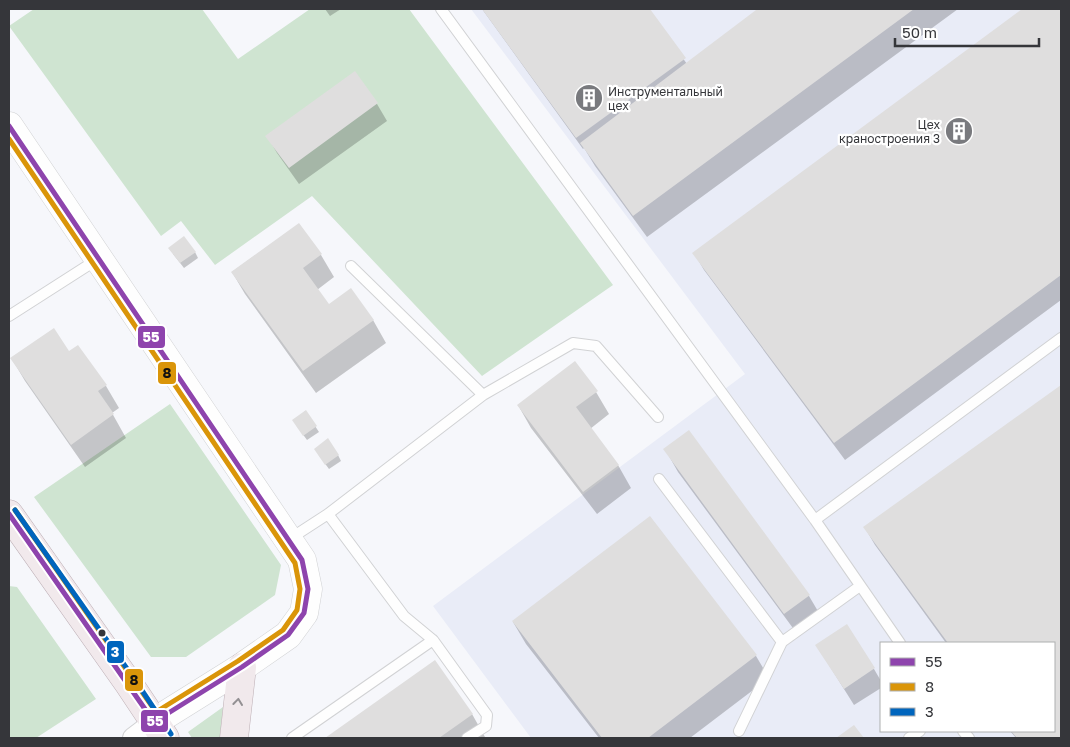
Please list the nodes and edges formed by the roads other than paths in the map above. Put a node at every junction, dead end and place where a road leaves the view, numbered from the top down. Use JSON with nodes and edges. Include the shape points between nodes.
{"nodes":[{"id":1,"x":441,"y":9,"type":"edge"},
{"id":2,"x":9,"y":126,"type":"edge"},
{"id":3,"x":98,"y":259,"type":"junction"},
{"id":4,"x":350,"y":266,"type":"dead end"},
{"id":5,"x":9,"y":316,"type":"edge"},
{"id":6,"x":1061,"y":338,"type":"edge"},
{"id":7,"x":483,"y":395,"type":"junction"},
{"id":8,"x":658,"y":417,"type":"dead end"},
{"id":9,"x":659,"y":479,"type":"dead end"},
{"id":10,"x":9,"y":514,"type":"edge"},
{"id":11,"x":328,"y":514,"type":"junction"},
{"id":12,"x":814,"y":520,"type":"junction"},
{"id":13,"x":288,"y":540,"type":"junction"},
{"id":14,"x":860,"y":586,"type":"junction"},
{"id":15,"x":433,"y":640,"type":"junction"},
{"id":16,"x":782,"y":642,"type":"junction"},
{"id":17,"x":899,"y":642,"type":"edge"},
{"id":18,"x":242,"y":667,"type":"junction"},
{"id":19,"x":740,"y":731,"type":"dead end"},
{"id":20,"x":151,"y":733,"type":"edge"},
{"id":21,"x":234,"y":738,"type":"edge"},
{"id":22,"x":292,"y":738,"type":"edge"},
{"id":23,"x":467,"y":738,"type":"edge"}],
"edges":[{"from":1,"to":12,"type":"lane"},
{"from":2,"to":3,"type":"main road"},
{"from":3,"to":5,"type":"lane"},
{"from":3,"to":13,"type":"main road"},
{"from":4,"to":7,"type":"lane"},
{"from":6,"to":12,"type":"lane"},
{"from":7,"to":8,"type":"lane","via":[[573,343],[596,346]]},
{"from":7,"to":11,"type":"lane"},
{"from":9,"to":16,"type":"lane"},
{"from":10,"to":20,"type":"main road"},
{"from":11,"to":13,"type":"lane"},
{"from":11,"to":15,"type":"lane","via":[[404,616]]},
{"from":12,"to":14,"type":"lane"},
{"from":13,"to":18,"type":"main road","via":[[302,560],[308,589],[304,613],[288,635]]},
{"from":14,"to":16,"type":"lane"},
{"from":14,"to":17,"type":"lane"},
{"from":15,"to":22,"type":"lane"},
{"from":15,"to":23,"type":"lane","via":[[487,715],[486,726]]},
{"from":16,"to":19,"type":"lane"},
{"from":18,"to":20,"type":"main road"},
{"from":21,"to":18,"type":"main road","one_way":true}]}
